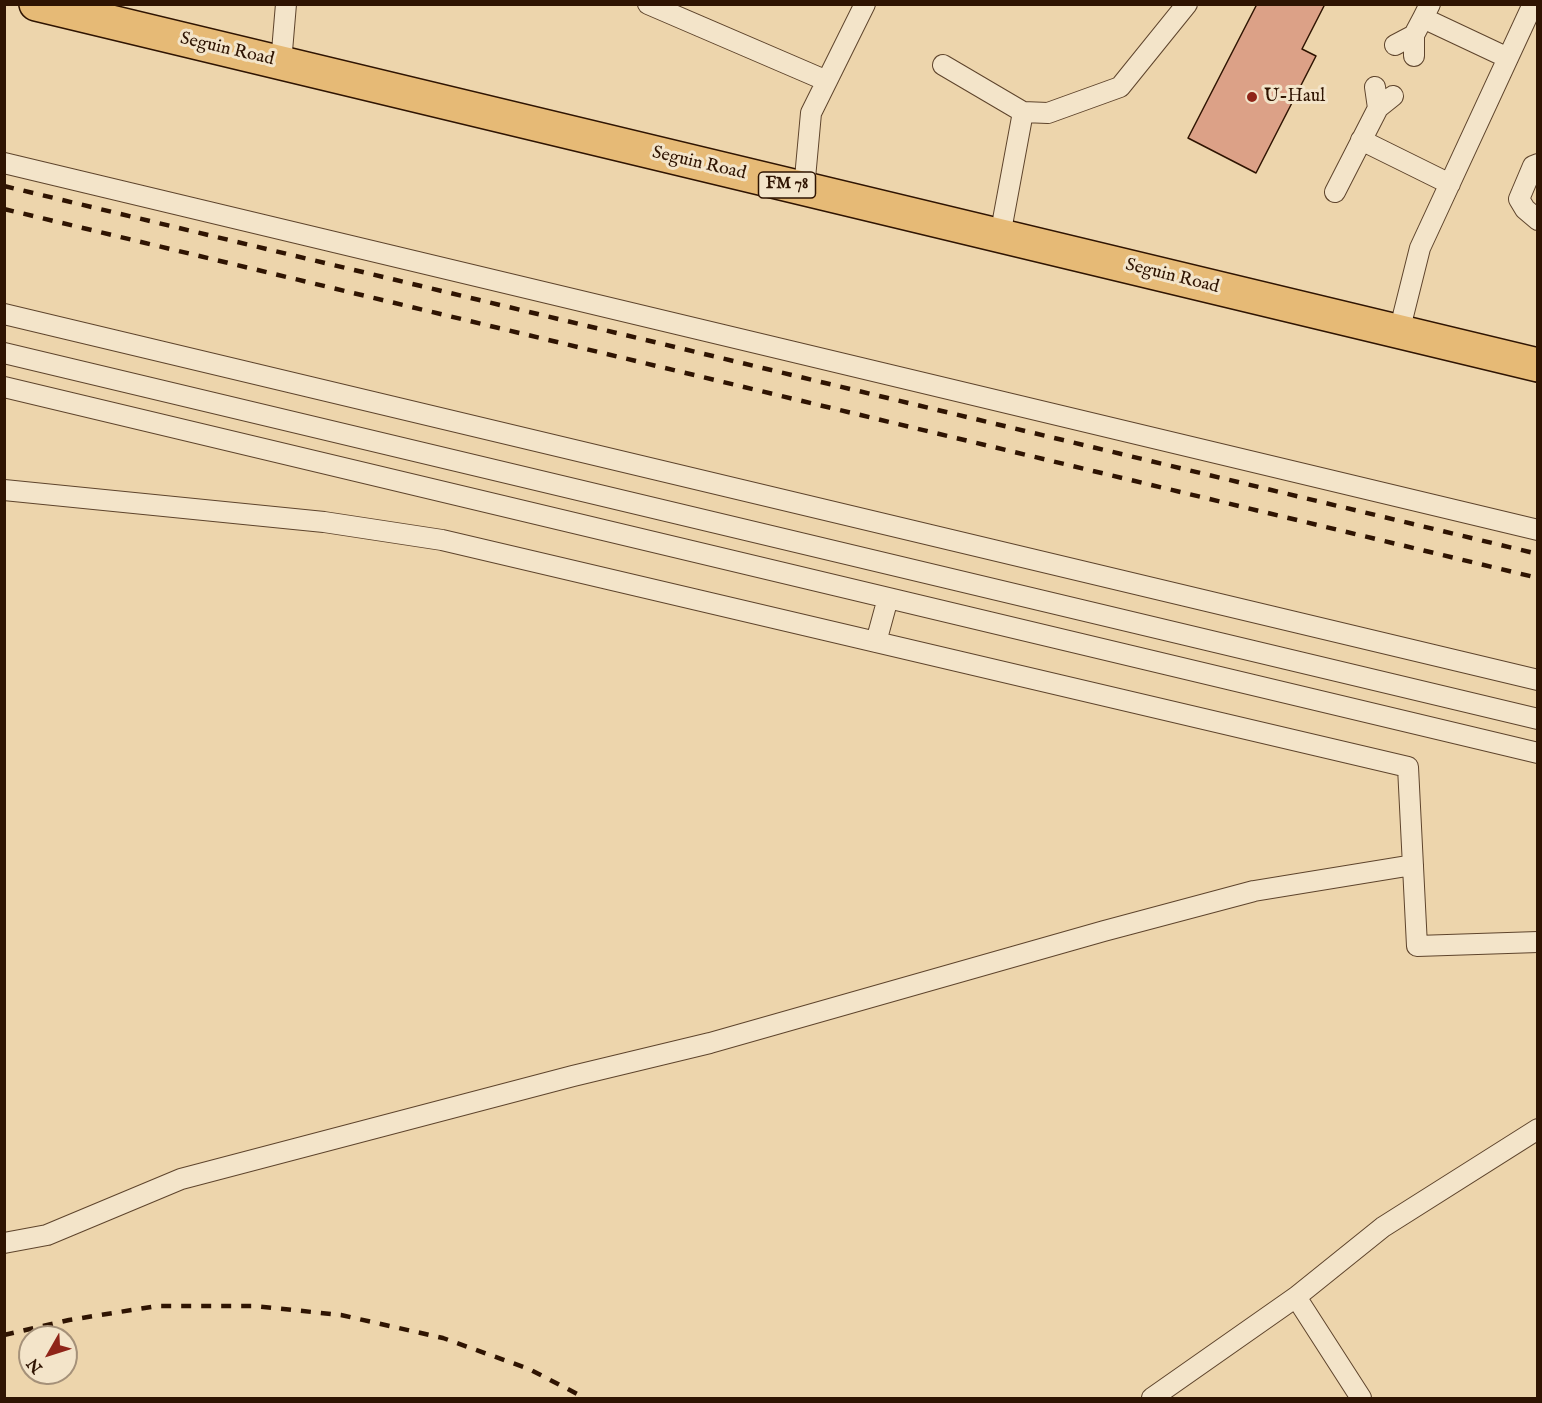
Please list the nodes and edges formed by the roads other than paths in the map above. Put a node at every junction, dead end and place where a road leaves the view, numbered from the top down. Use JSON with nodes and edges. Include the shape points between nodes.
{"nodes":[{"id":1,"x":36,"y":4,"type":"edge"},
{"id":2,"x":286,"y":4,"type":"edge"},
{"id":3,"x":648,"y":4,"type":"edge"},
{"id":4,"x":865,"y":4,"type":"edge"},
{"id":5,"x":1187,"y":4,"type":"edge"},
{"id":6,"x":1533,"y":4,"type":"edge"},
{"id":7,"x":96,"y":12,"type":"edge"},
{"id":8,"x":1422,"y":19,"type":"edge"},
{"id":9,"x":1395,"y":45,"type":"dead end"},
{"id":10,"x":1414,"y":56,"type":"dead end"},
{"id":11,"x":1508,"y":58,"type":"junction"},
{"id":12,"x":281,"y":63,"type":"junction"},
{"id":13,"x":943,"y":65,"type":"dead end"},
{"id":14,"x":827,"y":81,"type":"junction"},
{"id":15,"x":1375,"y":87,"type":"dead end"},
{"id":16,"x":1023,"y":112,"type":"junction"},
{"id":17,"x":1361,"y":140,"type":"junction"},
{"id":18,"x":4,"y":163,"type":"edge"},
{"id":19,"x":1538,"y":164,"type":"edge"},
{"id":20,"x":1450,"y":184,"type":"junction"},
{"id":21,"x":804,"y":189,"type":"junction"},
{"id":22,"x":1335,"y":192,"type":"dead end"},
{"id":23,"x":1538,"y":220,"type":"edge"},
{"id":24,"x":1000,"y":236,"type":"junction"},
{"id":25,"x":4,"y":314,"type":"edge"},
{"id":26,"x":1399,"y":332,"type":"junction"},
{"id":27,"x":4,"y":353,"type":"edge"},
{"id":28,"x":1538,"y":365,"type":"edge"},
{"id":29,"x":4,"y":387,"type":"edge"},
{"id":30,"x":4,"y":490,"type":"edge"},
{"id":31,"x":1538,"y":530,"type":"edge"},
{"id":32,"x":888,"y":598,"type":"junction"},
{"id":33,"x":876,"y":642,"type":"junction"},
{"id":34,"x":1538,"y":680,"type":"edge"},
{"id":35,"x":1538,"y":719,"type":"edge"},
{"id":36,"x":1538,"y":753,"type":"edge"},
{"id":37,"x":1413,"y":865,"type":"junction"},
{"id":38,"x":1538,"y":942,"type":"edge"},
{"id":39,"x":1538,"y":1129,"type":"edge"},
{"id":40,"x":4,"y":1243,"type":"edge"},
{"id":41,"x":1296,"y":1297,"type":"junction"},
{"id":42,"x":1152,"y":1398,"type":"edge"},
{"id":43,"x":1361,"y":1398,"type":"edge"}],
"edges":[{"from":1,"to":7,"type":"main road","name":"Seguin Road","number":"FM 78"},
{"from":2,"to":12,"type":"lane"},
{"from":3,"to":14,"type":"lane"},
{"from":4,"to":14,"type":"lane"},
{"from":5,"to":16,"type":"lane","via":[[1120,87],[1048,113]]},
{"from":6,"to":11,"type":"lane"},
{"from":7,"to":12,"type":"main road","name":"Seguin Road","number":"FM 78"},
{"from":8,"to":9,"type":"lane"},
{"from":8,"to":10,"type":"lane"},
{"from":8,"to":11,"type":"lane"},
{"from":11,"to":20,"type":"lane"},
{"from":12,"to":21,"type":"main road","name":"Seguin Road","number":"FM 78"},
{"from":13,"to":16,"type":"lane"},
{"from":14,"to":21,"type":"lane","via":[[811,113]]},
{"from":15,"to":17,"type":"lane","via":[[1385,102]]},
{"from":16,"to":24,"type":"lane"},
{"from":17,"to":20,"type":"lane"},
{"from":17,"to":22,"type":"lane"},
{"from":18,"to":31,"type":"lane"},
{"from":19,"to":23,"type":"lane","via":[[1533,166],[1519,199]]},
{"from":20,"to":26,"type":"lane","via":[[1420,248]]},
{"from":21,"to":24,"type":"main road","name":"Seguin Road","number":"FM 78"},
{"from":24,"to":26,"type":"main road","name":"Seguin Road","number":"FM 78"},
{"from":25,"to":34,"type":"lane"},
{"from":26,"to":28,"type":"main road","name":"Seguin Road","number":"FM 78"},
{"from":27,"to":35,"type":"lane"},
{"from":29,"to":32,"type":"lane"},
{"from":30,"to":33,"type":"lane","via":[[324,522],[442,540]]},
{"from":32,"to":33,"type":"lane"},
{"from":32,"to":36,"type":"lane"},
{"from":33,"to":37,"type":"lane","via":[[1408,767]]},
{"from":37,"to":38,"type":"lane","via":[[1417,946]]},
{"from":37,"to":40,"type":"lane","via":[[1254,891],[1104,931],[710,1043],[182,1179],[47,1235]]},
{"from":39,"to":41,"type":"lane","via":[[1383,1227]]},
{"from":41,"to":42,"type":"lane"},
{"from":41,"to":43,"type":"lane"}]}
